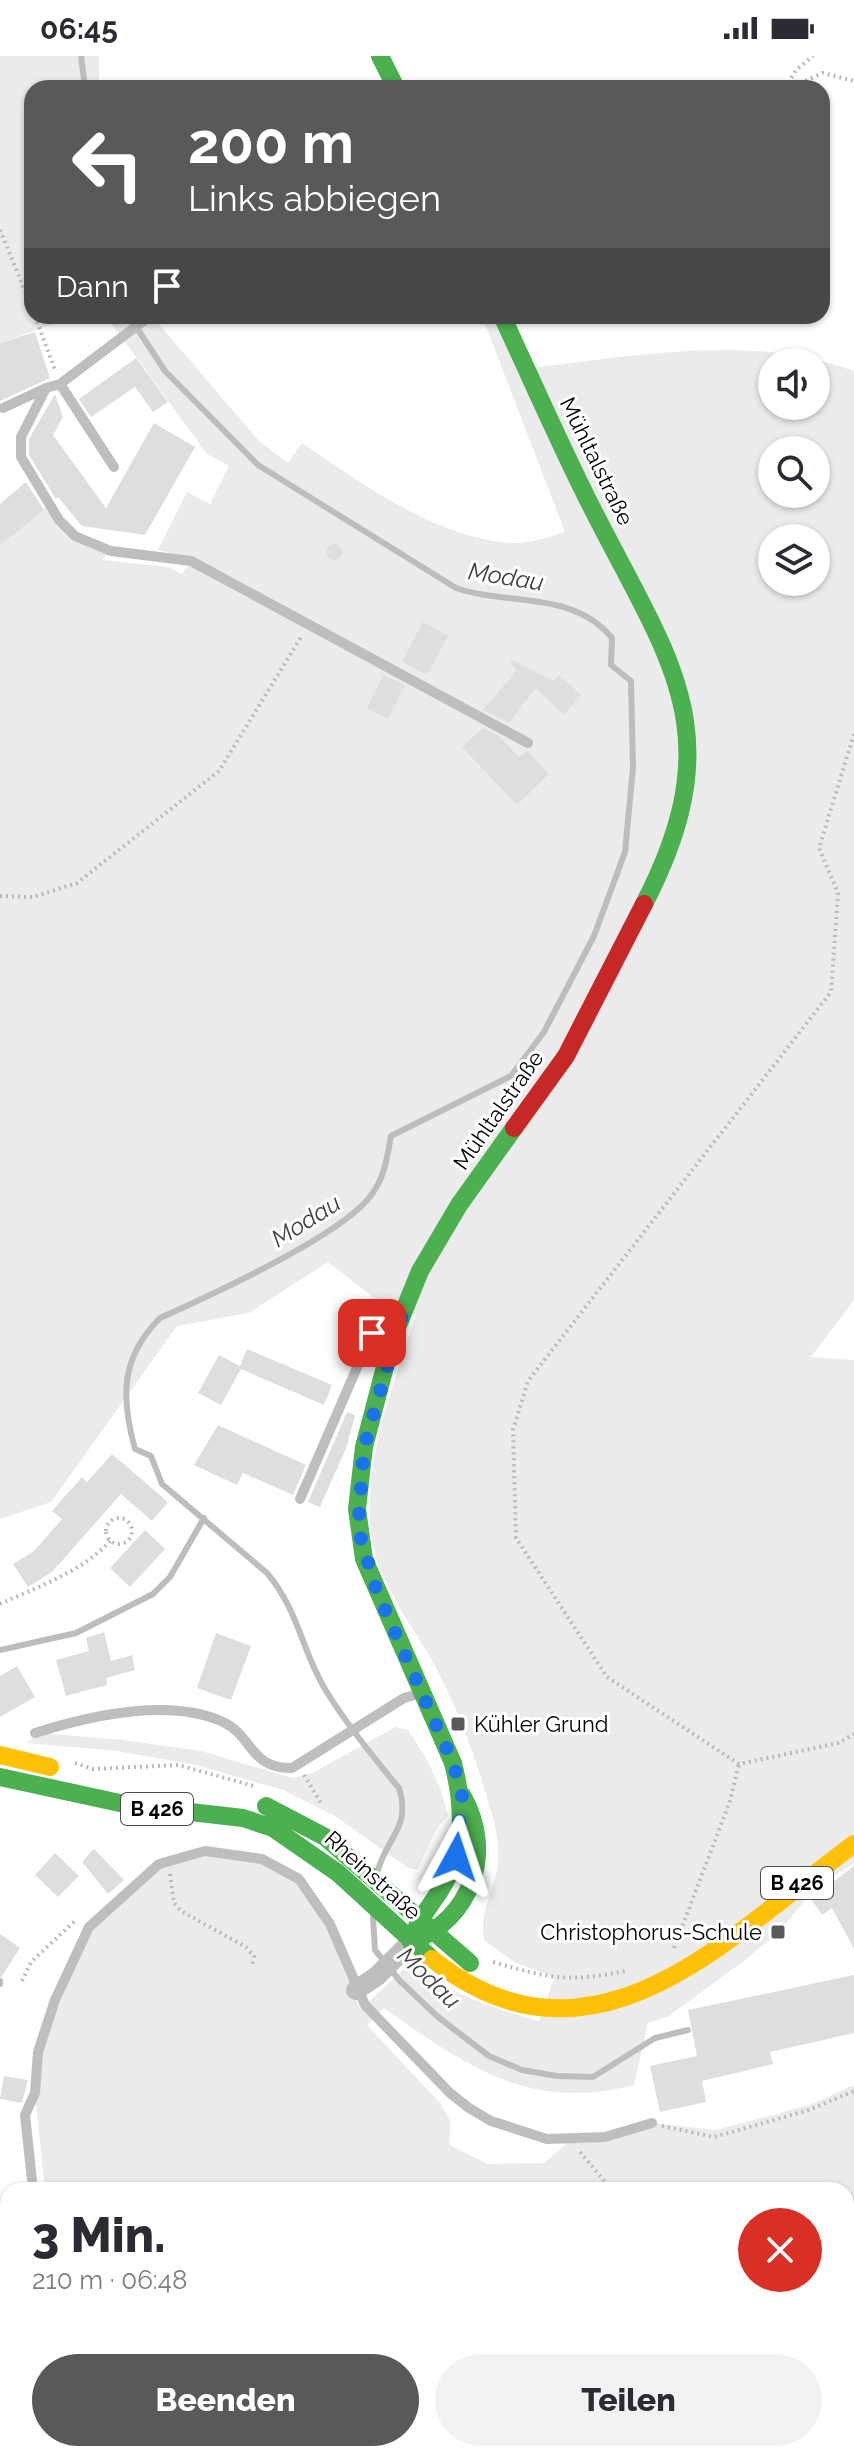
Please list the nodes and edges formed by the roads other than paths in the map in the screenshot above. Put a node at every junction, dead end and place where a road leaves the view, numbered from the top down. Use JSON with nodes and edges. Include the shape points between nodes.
{"nodes":[{"id":1,"x":380,"y":56,"type":"edge"},
{"id":2,"x":392,"y":80,"type":"edge"},
{"id":3,"x":139,"y":324,"type":"edge"},
{"id":4,"x":506,"y":324,"type":"edge"},
{"id":5,"x":60,"y":384,"type":"junction"},
{"id":6,"x":46,"y":388,"type":"junction"},
{"id":7,"x":3,"y":408,"type":"dead end"},
{"id":8,"x":114,"y":467,"type":"dead end"},
{"id":9,"x":528,"y":743,"type":"dead end"},
{"id":10,"x":404,"y":1309,"type":"junction"},
{"id":11,"x":300,"y":1499,"type":"dead end"},
{"id":12,"x":423,"y":1693,"type":"junction"},
{"id":13,"x":35,"y":1733,"type":"dead end"},
{"id":14,"x":0,"y":1755,"type":"edge"},
{"id":15,"x":67,"y":1766,"type":"road end"},
{"id":16,"x":0,"y":1777,"type":"edge"},
{"id":17,"x":143,"y":1787,"type":"dead end"},
{"id":18,"x":250,"y":1793,"type":"road end"},
{"id":19,"x":199,"y":1794,"type":"dead end"},
{"id":20,"x":462,"y":1795,"type":"junction"},
{"id":21,"x":854,"y":1844,"type":"edge"},
{"id":22,"x":417,"y":1917,"type":"junction"},
{"id":23,"x":435,"y":1934,"type":"junction"},
{"id":24,"x":405,"y":1948,"type":"junction"},
{"id":25,"x":669,"y":1979,"type":"junction"},
{"id":26,"x":356,"y":1990,"type":"junction"},
{"id":27,"x":652,"y":2123,"type":"road end"},
{"id":28,"x":32,"y":2180,"type":"dead end"}],
"edges":[{"from":1,"to":2,"type":"street"},
{"from":3,"to":5,"type":"lane"},
{"from":4,"to":10,"type":"street","name":"Mühltalstraße","via":[[680,686],[687,782],[661,871],[599,998],[566,1056],[459,1205]]},
{"from":5,"to":6,"type":"lane"},
{"from":5,"to":8,"type":"lane"},
{"from":6,"to":7,"type":"lane"},
{"from":6,"to":9,"type":"lane","via":[[19,447],[32,480],[68,529],[111,551],[191,561]]},
{"from":10,"to":11,"type":"lane","via":[[383,1318],[372,1333]]},
{"from":10,"to":12,"type":"street","name":"Mühltalstraße","via":[[364,1447],[357,1509],[364,1559]]},
{"from":12,"to":13,"type":"lane","via":[[404,1698],[296,1766],[280,1768],[265,1763],[225,1723],[172,1713],[106,1713]]},
{"from":12,"to":20,"type":"street","name":"Mühltalstraße"},
{"from":14,"to":15,"type":"street"},
{"from":16,"to":24,"type":"street","name":"Rheinstraße","number":"B 426","via":[[146,1808],[269,1826],[309,1849],[363,1895],[392,1923]]},
{"from":17,"to":19,"type":"street","number":"B 426"},
{"from":18,"to":22,"type":"street","name":"Rheinstraße","number":"B 426","via":[[313,1826]]},
{"from":20,"to":22,"type":"street","name":"Mühltalstraße","via":[[456,1857],[442,1887]]},
{"from":20,"to":23,"type":"street","via":[[480,1825],[478,1861],[463,1901]]},
{"from":21,"to":25,"type":"street","number":"B 426"},
{"from":22,"to":23,"type":"street","number":"B 426"},
{"from":22,"to":24,"type":"street","name":"Mühltalstraße"},
{"from":23,"to":24,"type":"street"},
{"from":23,"to":25,"type":"street","number":"B 426","via":[[487,1973],[535,1989],[606,1992]]},
{"from":24,"to":25,"type":"street","number":"B 426","via":[[481,1989],[537,2006],[606,2003]]},
{"from":24,"to":26,"type":"street","name":"Rheinstraße"},
{"from":26,"to":27,"type":"lane","via":[[469,2108],[527,2134],[572,2139],[605,2137]]},
{"from":26,"to":28,"type":"lane","via":[[330,1924],[299,1879],[274,1864],[219,1850],[169,1859],[89,1922],[55,2000],[38,2052],[35,2093],[25,2115]]}]}
